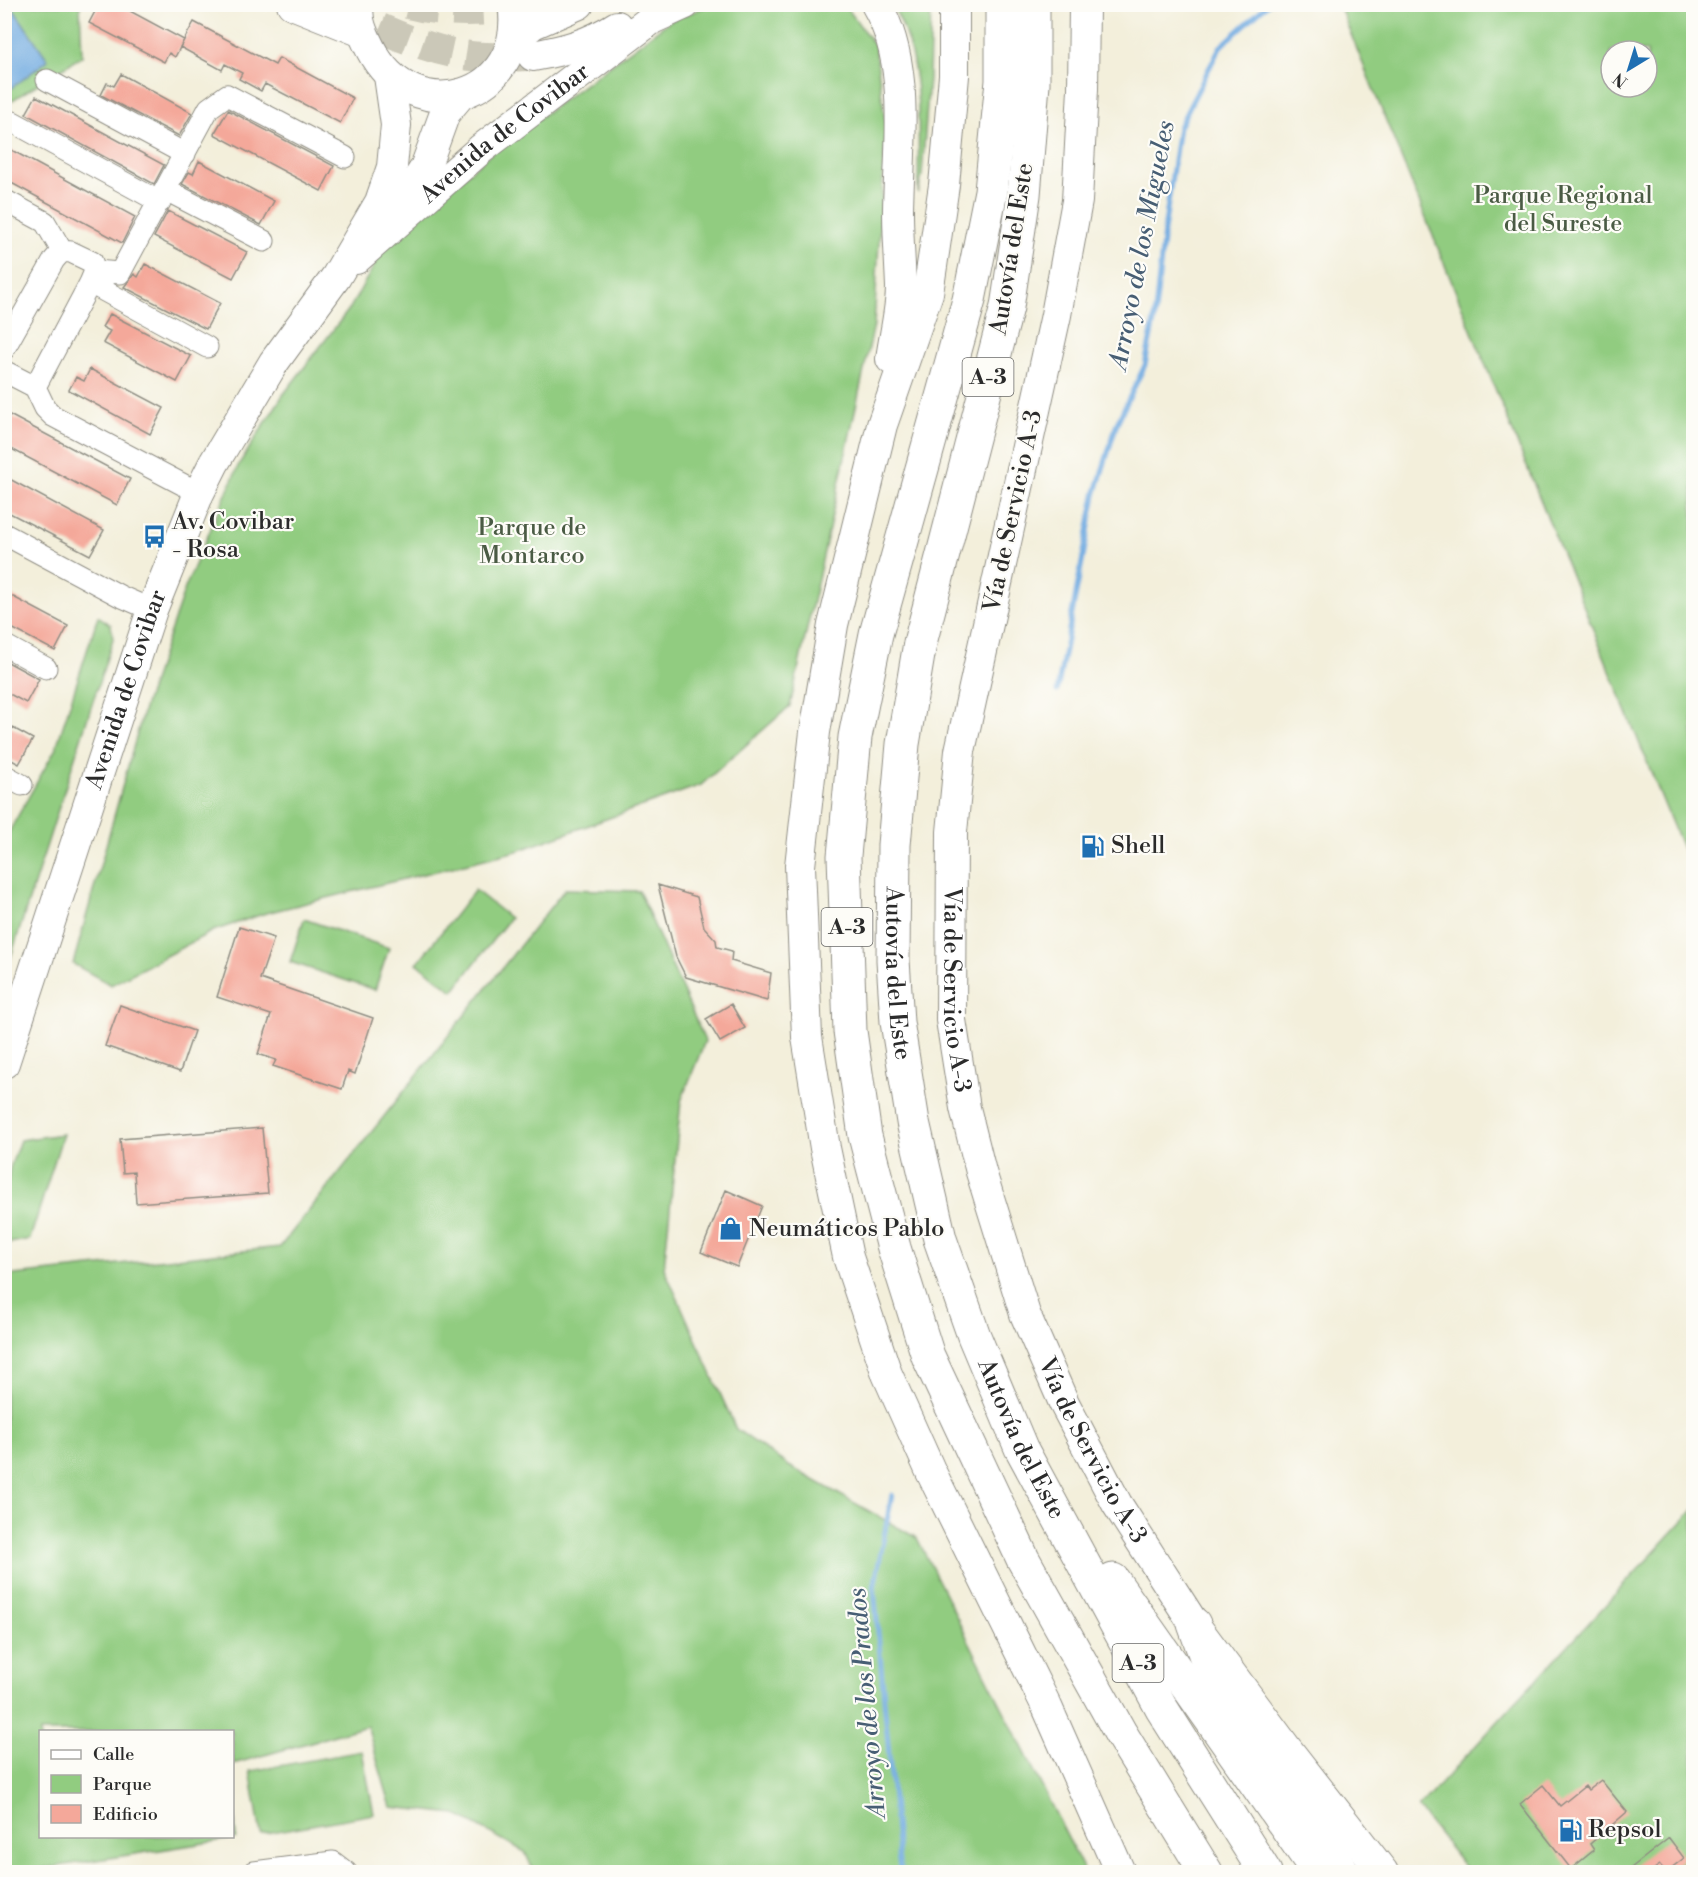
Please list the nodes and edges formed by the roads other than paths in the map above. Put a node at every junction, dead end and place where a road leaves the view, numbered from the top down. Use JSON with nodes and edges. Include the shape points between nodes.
{"nodes":[{"id":1,"x":292,"y":4,"type":"edge"},
{"id":2,"x":513,"y":4,"type":"edge"},
{"id":3,"x":579,"y":4,"type":"edge"},
{"id":4,"x":652,"y":4,"type":"edge"},
{"id":5,"x":685,"y":4,"type":"edge"},
{"id":6,"x":860,"y":4,"type":"edge"},
{"id":7,"x":876,"y":4,"type":"edge"},
{"id":8,"x":954,"y":4,"type":"edge"},
{"id":9,"x":1002,"y":4,"type":"edge"},
{"id":10,"x":1033,"y":4,"type":"edge"},
{"id":11,"x":1084,"y":4,"type":"edge"},
{"id":12,"x":345,"y":13,"type":"edge"},
{"id":13,"x":523,"y":48,"type":"junction"},
{"id":14,"x":894,"y":48,"type":"junction"},
{"id":15,"x":389,"y":76,"type":"junction"},
{"id":16,"x":47,"y":80,"type":"dead end"},
{"id":17,"x":461,"y":94,"type":"junction"},
{"id":18,"x":13,"y":122,"type":"dead end"},
{"id":19,"x":185,"y":154,"type":"junction"},
{"id":20,"x":345,"y":157,"type":"dead end"},
{"id":21,"x":163,"y":196,"type":"junction"},
{"id":22,"x":4,"y":200,"type":"edge"},
{"id":23,"x":382,"y":236,"type":"junction"},
{"id":24,"x":264,"y":241,"type":"dead end"},
{"id":25,"x":62,"y":251,"type":"junction"},
{"id":26,"x":93,"y":277,"type":"junction"},
{"id":27,"x":336,"y":277,"type":"junction"},
{"id":28,"x":207,"y":347,"type":"dead end"},
{"id":29,"x":4,"y":349,"type":"edge"},
{"id":30,"x":4,"y":371,"type":"edge"},
{"id":31,"x":35,"y":387,"type":"junction"},
{"id":32,"x":882,"y":425,"type":"junction"},
{"id":33,"x":200,"y":494,"type":"junction"},
{"id":34,"x":4,"y":534,"type":"edge"},
{"id":35,"x":152,"y":610,"type":"junction"},
{"id":36,"x":4,"y":645,"type":"edge"},
{"id":37,"x":46,"y":668,"type":"dead end"},
{"id":38,"x":4,"y":1063,"type":"edge"},
{"id":39,"x":1021,"y":1448,"type":"junction"},
{"id":40,"x":1194,"y":1624,"type":"junction"},
{"id":41,"x":1121,"y":1734,"type":"junction"},
{"id":42,"x":254,"y":1872,"type":"edge"},
{"id":43,"x":346,"y":1872,"type":"edge"},
{"id":44,"x":1120,"y":1872,"type":"edge"},
{"id":45,"x":1182,"y":1872,"type":"edge"},
{"id":46,"x":1206,"y":1872,"type":"edge"},
{"id":47,"x":1265,"y":1872,"type":"edge"},
{"id":48,"x":1318,"y":1872,"type":"edge"},
{"id":49,"x":1343,"y":1872,"type":"edge"},
{"id":50,"x":1383,"y":1872,"type":"edge"}],
"edges":[{"from":1,"to":12,"type":"main road"},
{"from":2,"to":13,"type":"main road"},
{"from":3,"to":13,"type":"main road","via":[[533,24]]},
{"from":4,"to":13,"type":"main road","via":[[569,50]]},
{"from":5,"to":23,"type":"main road","name":"Avenida de Covibar","via":[[652,19],[593,63],[481,149]]},
{"from":6,"to":14,"type":"main road"},
{"from":7,"to":14,"type":"main road"},
{"from":8,"to":32,"type":"main road","via":[[954,76],[928,293]]},
{"from":9,"to":41,"type":"highway","name":"Autovía del Este","number":"A-3","via":[[1002,81],[992,191],[969,300],[876,634],[855,737],[844,856],[850,1031],[865,1136],[928,1356],[1023,1559]]},
{"from":10,"to":39,"type":"highway","name":"Autovía del Este","number":"A-3","via":[[1033,84],[1024,195],[1006,307],[920,642],[903,744],[894,845],[893,960],[897,1022],[913,1122],[940,1239],[974,1336]]},
{"from":11,"to":40,"type":"main road","name":"Vía de Servicio A-3","via":[[1077,201],[1056,315],[960,751],[952,832],[951,1020],[965,1108],[981,1172],[1025,1314],[1064,1403],[1117,1504]]},
{"from":12,"to":15,"type":"main road"},
{"from":13,"to":17,"type":"main road","via":[[507,55],[496,73],[480,86]]},
{"from":14,"to":32,"type":"main road","via":[[900,91],[897,248],[901,289]]},
{"from":15,"to":17,"type":"main road","via":[[434,98]]},
{"from":15,"to":27,"type":"main road","name":"Avenida de Covibar","via":[[396,125],[392,167],[380,202]]},
{"from":16,"to":19,"type":"street"},
{"from":17,"to":23,"type":"main road","via":[[445,113],[425,168]]},
{"from":18,"to":21,"type":"street"},
{"from":19,"to":20,"type":"street","via":[[209,108],[227,95]]},
{"from":19,"to":21,"type":"street"},
{"from":21,"to":24,"type":"street"},
{"from":21,"to":26,"type":"street","via":[[120,273]]},
{"from":22,"to":25,"type":"street","via":[[45,222]]},
{"from":23,"to":27,"type":"main road","name":"Avenida de Covibar"},
{"from":25,"to":26,"type":"street","via":[[92,262]]},
{"from":25,"to":29,"type":"street"},
{"from":26,"to":28,"type":"street"},
{"from":26,"to":31,"type":"street"},
{"from":27,"to":33,"type":"main road","name":"Avenida de Covibar","via":[[274,362]]},
{"from":30,"to":31,"type":"street"},
{"from":31,"to":33,"type":"street","via":[[53,416]]},
{"from":32,"to":44,"type":"main road","via":[[833,625],[815,732],[800,866],[807,1037],[823,1137],[848,1257],[887,1374],[1047,1707]]},
{"from":33,"to":35,"type":"main road","name":"Avenida de Covibar"},
{"from":34,"to":35,"type":"street"},
{"from":35,"to":38,"type":"main road","name":"Avenida de Covibar"},
{"from":36,"to":37,"type":"street"},
{"from":39,"to":47,"type":"highway","name":"Autovía del Este","number":"A-3","via":[[1162,1708]]},
{"from":39,"to":48,"type":"highway"},
{"from":40,"to":49,"type":"highway","via":[[1214,1676]]},
{"from":40,"to":50,"type":"main road","name":"Vía de Servicio A-3"},
{"from":41,"to":45,"type":"highway","via":[[1166,1844]]},
{"from":41,"to":46,"type":"highway","name":"Autovía del Este","number":"A-3"},
{"from":42,"to":43,"type":"street","via":[[333,1862]]}]}
